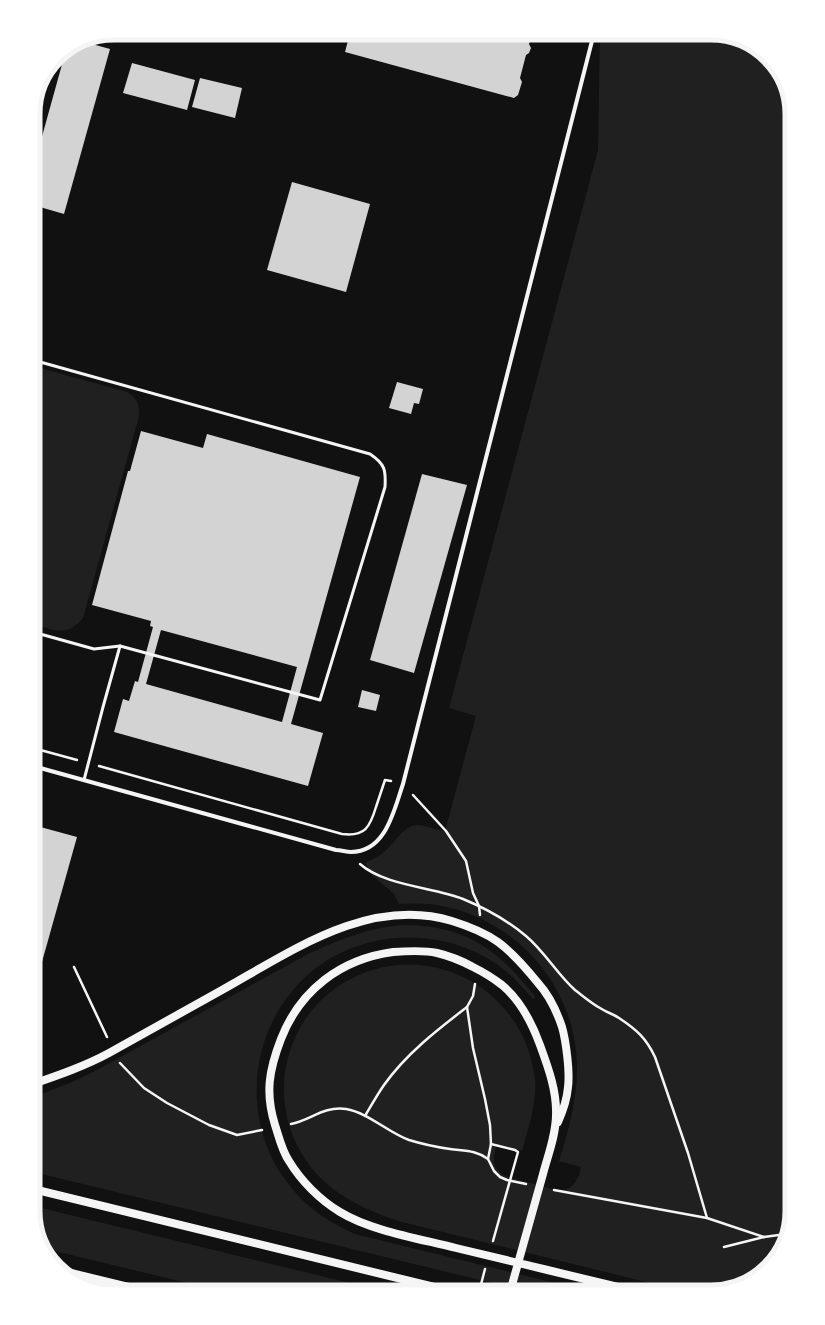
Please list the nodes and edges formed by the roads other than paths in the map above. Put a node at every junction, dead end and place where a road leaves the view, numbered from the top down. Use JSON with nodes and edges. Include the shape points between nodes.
{"nodes":[{"id":1,"x":592,"y":40,"type":"edge"},
{"id":2,"x":40,"y":362,"type":"edge"},
{"id":3,"x":40,"y":634,"type":"edge"},
{"id":4,"x":120,"y":646,"type":"junction"},
{"id":5,"x":40,"y":768,"type":"edge"},
{"id":6,"x":84,"y":780,"type":"junction"},
{"id":7,"x":40,"y":1082,"type":"edge"},
{"id":8,"x":554,"y":1132,"type":"junction"},
{"id":9,"x":40,"y":1191,"type":"edge"},
{"id":10,"x":78,"y":1275,"type":"edge"},
{"id":11,"x":120,"y":1285,"type":"edge"},
{"id":12,"x":426,"y":1285,"type":"edge"},
{"id":13,"x":512,"y":1285,"type":"edge"},
{"id":14,"x":611,"y":1285,"type":"edge"}],
"edges":[{"from":1,"to":6,"type":"street","via":[[403,784],[386,831],[376,842],[362,850],[351,852],[328,848]]},
{"from":2,"to":4,"type":"lane","via":[[370,454],[380,461],[386,472],[385,487],[320,700]]},
{"from":3,"to":4,"type":"lane","via":[[94,649]]},
{"from":4,"to":6,"type":"lane"},
{"from":5,"to":6,"type":"street"},
{"from":7,"to":8,"type":"main road","via":[[109,1053],[308,942],[355,922],[410,914],[438,917],[479,930],[514,956],[542,987],[562,1027],[569,1081],[564,1108]]},
{"from":8,"to":13,"type":"main road"},
{"from":8,"to":14,"type":"main road","via":[[556,1105],[553,1088],[535,1031],[522,1008],[503,986],[463,962],[436,952],[376,954],[351,963],[311,990],[286,1025],[271,1066],[269,1091],[273,1117],[288,1160],[304,1181],[340,1212],[380,1229]]},
{"from":9,"to":12,"type":"main road"},
{"from":10,"to":11,"type":"main road"}]}
